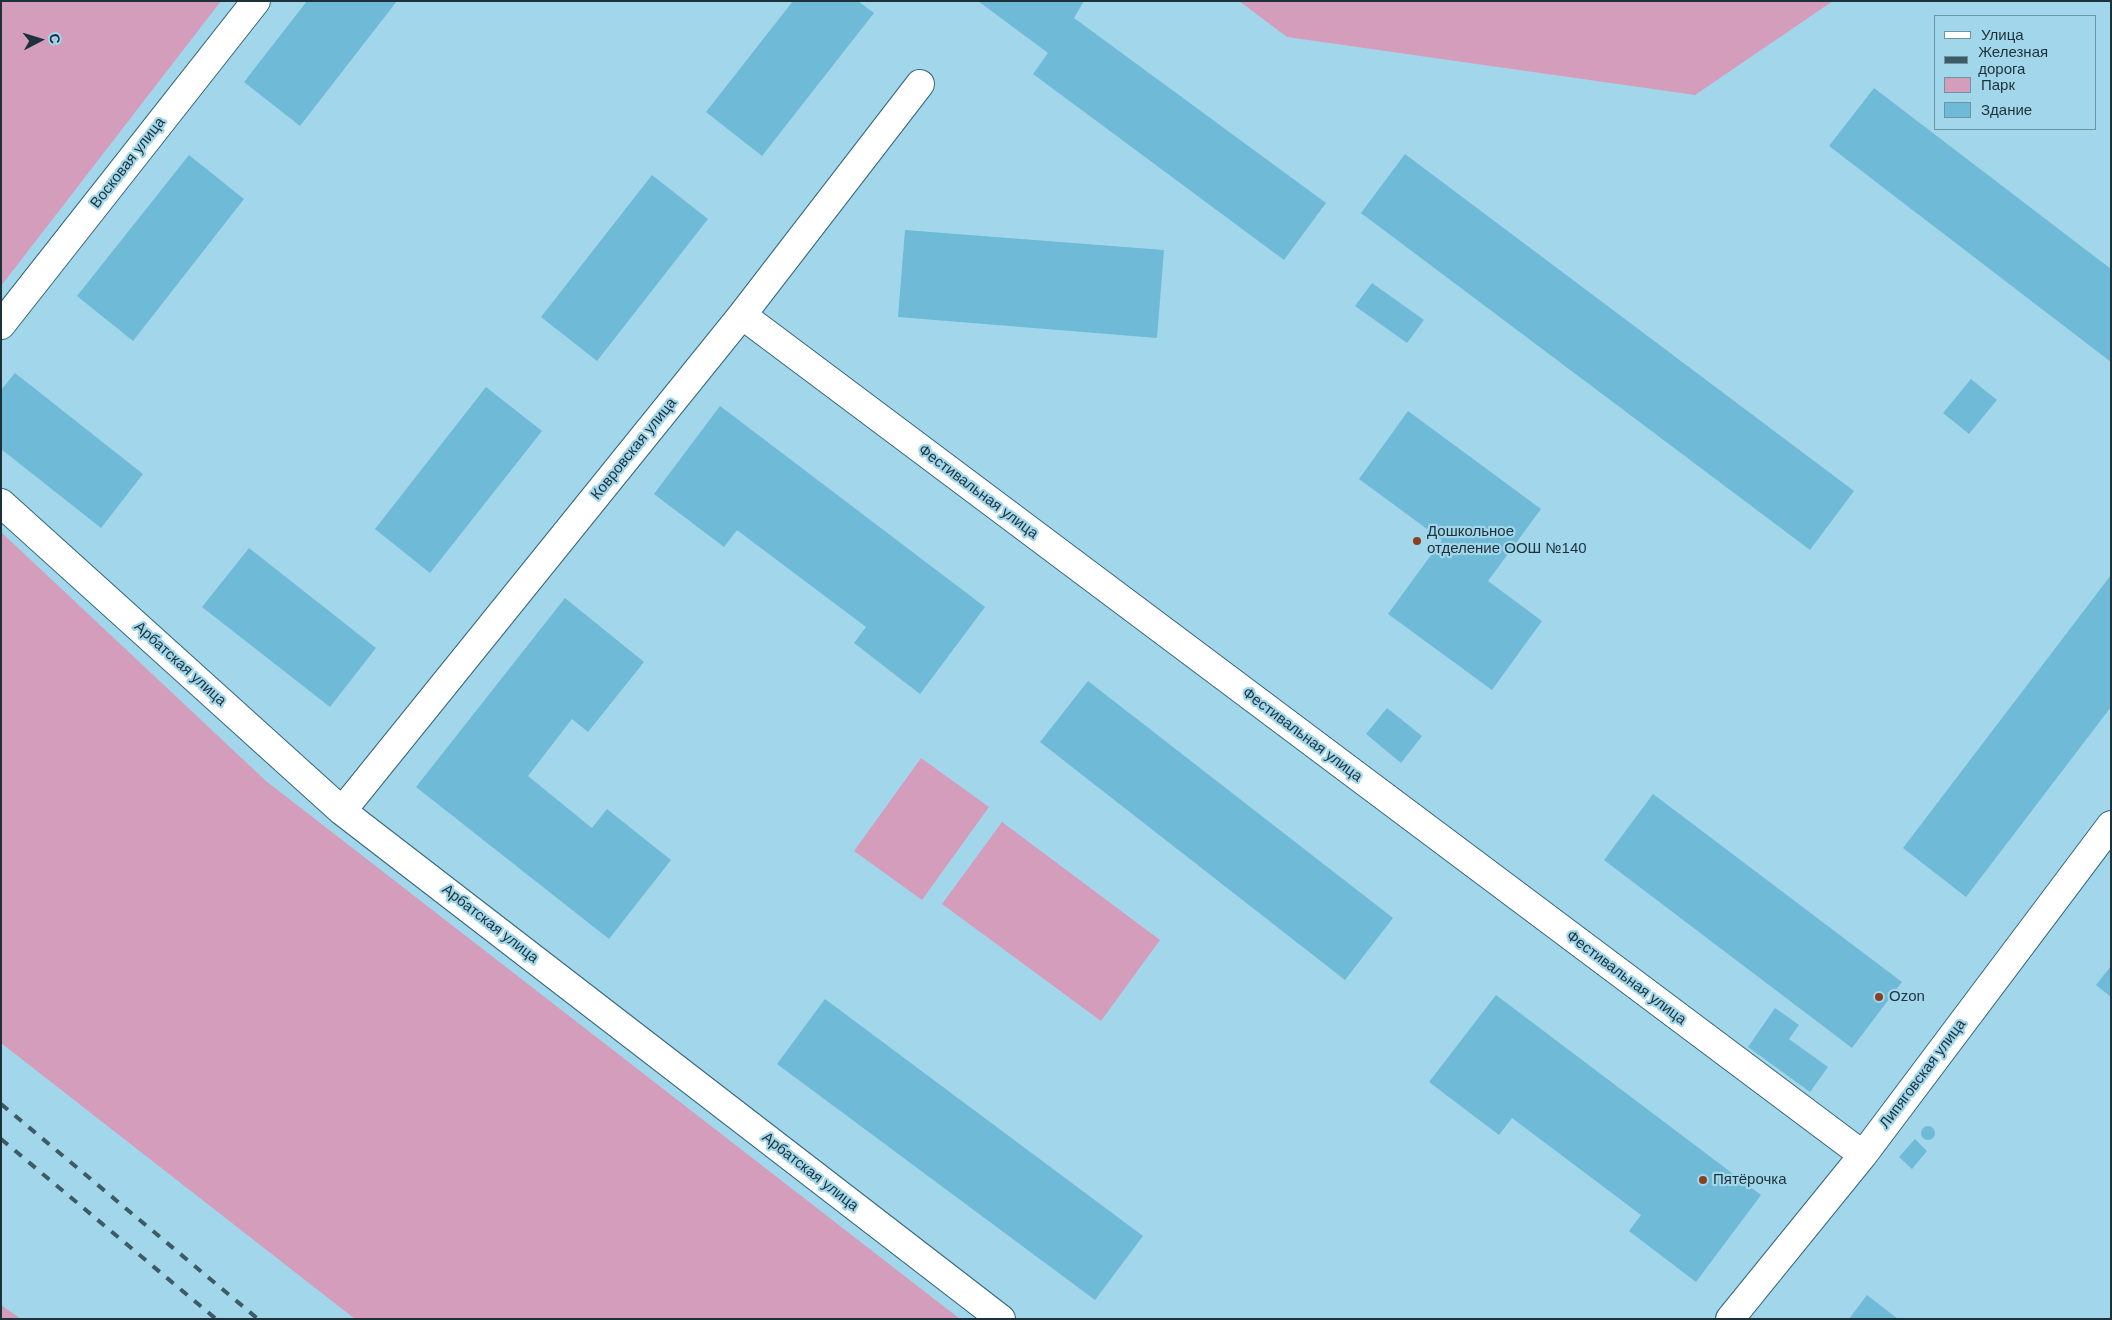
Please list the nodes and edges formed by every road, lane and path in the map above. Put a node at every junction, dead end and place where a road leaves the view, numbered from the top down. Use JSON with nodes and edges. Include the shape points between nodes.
{"nodes":[{"id":1,"x":256,"y":1,"type":"edge"},
{"id":2,"x":920,"y":84,"type":"dead end"},
{"id":3,"x":742,"y":315,"type":"junction"},
{"id":4,"x":1,"y":325,"type":"edge"},
{"id":5,"x":1,"y":503,"type":"edge"},
{"id":6,"x":342,"y":811,"type":"junction"},
{"id":7,"x":2111,"y":824,"type":"edge"},
{"id":8,"x":1863,"y":1155,"type":"junction"},
{"id":9,"x":1001,"y":1319,"type":"edge"},
{"id":10,"x":1730,"y":1319,"type":"edge"}],
"edges":[{"from":1,"to":4,"type":"street","name":"Восковая улица"},
{"from":2,"to":3,"type":"street","name":"Ковровская улица"},
{"from":3,"to":6,"type":"street","name":"Ковровская улица"},
{"from":3,"to":8,"type":"street","name":"Фестивальная улица"},
{"from":5,"to":6,"type":"street","name":"Арбатская улица"},
{"from":6,"to":9,"type":"street","name":"Арбатская улица"},
{"from":7,"to":8,"type":"street","name":"Липяговская улица"},
{"from":8,"to":10,"type":"street","name":"Липяговская улица"}]}
